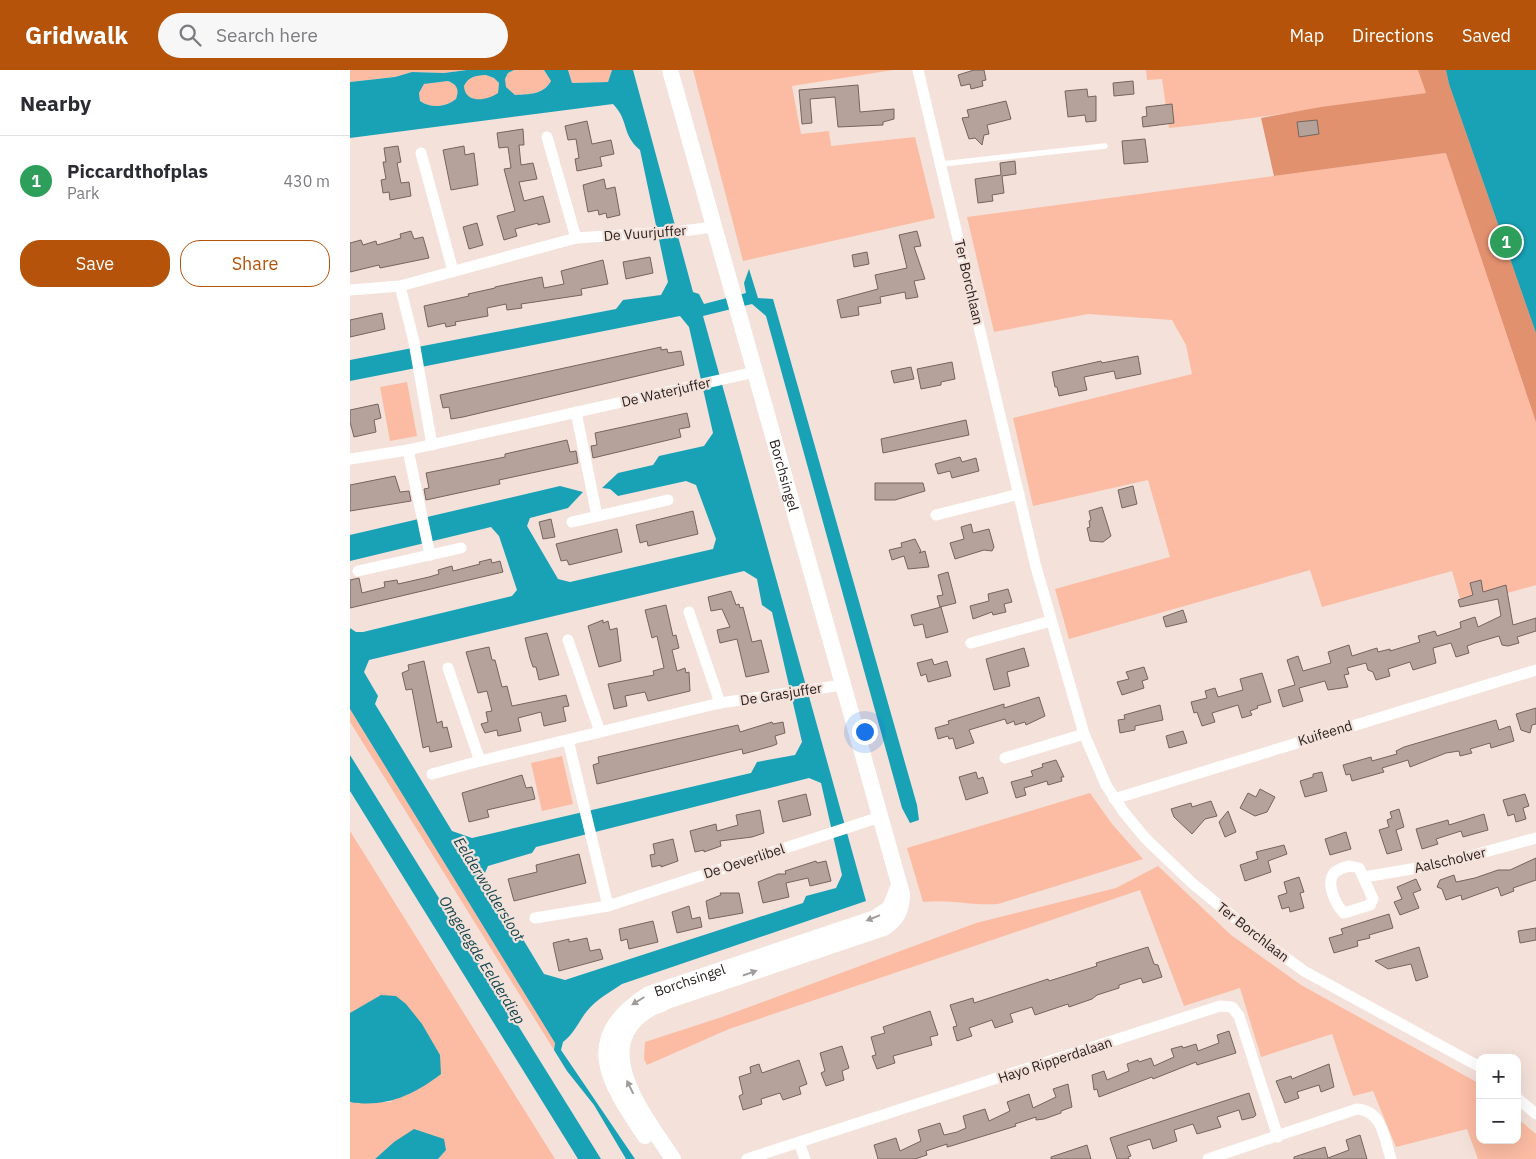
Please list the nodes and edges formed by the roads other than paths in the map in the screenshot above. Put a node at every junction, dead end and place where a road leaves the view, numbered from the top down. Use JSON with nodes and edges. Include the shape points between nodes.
{"nodes":[{"id":1,"x":670,"y":70,"type":"edge"},
{"id":2,"x":918,"y":70,"type":"edge"},
{"id":3,"x":547,"y":137,"type":"dead end"},
{"id":4,"x":1106,"y":146,"type":"dead end"},
{"id":5,"x":421,"y":153,"type":"dead end"},
{"id":6,"x":942,"y":164,"type":"junction"},
{"id":7,"x":714,"y":227,"type":"junction"},
{"id":8,"x":576,"y":238,"type":"junction"},
{"id":9,"x":453,"y":271,"type":"junction"},
{"id":10,"x":400,"y":286,"type":"junction"},
{"id":11,"x":350,"y":290,"type":"edge"},
{"id":12,"x":755,"y":372,"type":"junction"},
{"id":13,"x":576,"y":412,"type":"junction"},
{"id":14,"x":432,"y":445,"type":"junction"},
{"id":15,"x":408,"y":450,"type":"junction"},
{"id":16,"x":350,"y":459,"type":"edge"},
{"id":17,"x":1019,"y":494,"type":"junction"},
{"id":18,"x":668,"y":500,"type":"dead end"},
{"id":19,"x":936,"y":515,"type":"dead end"},
{"id":20,"x":597,"y":516,"type":"junction"},
{"id":21,"x":572,"y":522,"type":"dead end"},
{"id":22,"x":461,"y":548,"type":"dead end"},
{"id":23,"x":429,"y":550,"type":"junction"},
{"id":24,"x":358,"y":571,"type":"dead end"},
{"id":25,"x":689,"y":612,"type":"dead end"},
{"id":26,"x":1051,"y":621,"type":"junction"},
{"id":27,"x":568,"y":640,"type":"dead end"},
{"id":28,"x":971,"y":643,"type":"dead end"},
{"id":29,"x":448,"y":668,"type":"dead end"},
{"id":30,"x":1536,"y":670,"type":"edge"},
{"id":31,"x":843,"y":685,"type":"junction"},
{"id":32,"x":720,"y":703,"type":"junction"},
{"id":33,"x":600,"y":732,"type":"junction"},
{"id":34,"x":1084,"y":734,"type":"junction"},
{"id":35,"x":568,"y":740,"type":"junction"},
{"id":36,"x":1005,"y":758,"type":"dead end"},
{"id":37,"x":480,"y":761,"type":"junction"},
{"id":38,"x":432,"y":774,"type":"dead end"},
{"id":39,"x":1114,"y":798,"type":"junction"},
{"id":40,"x":880,"y":817,"type":"junction"},
{"id":41,"x":1536,"y":838,"type":"edge"},
{"id":42,"x":1364,"y":877,"type":"dead end"},
{"id":43,"x":898,"y":881,"type":"junction"},
{"id":44,"x":608,"y":906,"type":"junction"},
{"id":45,"x":535,"y":918,"type":"dead end"},
{"id":46,"x":1476,"y":1065,"type":"edge"},
{"id":47,"x":1518,"y":1099,"type":"edge"},
{"id":48,"x":1536,"y":1114,"type":"edge"},
{"id":49,"x":1278,"y":1137,"type":"junction"},
{"id":50,"x":800,"y":1142,"type":"junction"},
{"id":51,"x":661,"y":1159,"type":"edge"},
{"id":52,"x":673,"y":1159,"type":"edge"},
{"id":53,"x":747,"y":1159,"type":"edge"},
{"id":54,"x":805,"y":1159,"type":"edge"},
{"id":55,"x":1208,"y":1159,"type":"edge"},
{"id":56,"x":1391,"y":1159,"type":"edge"}],
"edges":[{"from":1,"to":7,"type":"main road","name":"Borchsingel"},
{"from":2,"to":6,"type":"street","name":"Ter Borchlaan"},
{"from":3,"to":8,"type":"street"},
{"from":4,"to":6,"type":"lane"},
{"from":5,"to":9,"type":"street"},
{"from":6,"to":17,"type":"street","name":"Ter Borchlaan"},
{"from":7,"to":8,"type":"street","name":"De Vuurjuffer"},
{"from":7,"to":12,"type":"main road","name":"Borchsingel"},
{"from":8,"to":9,"type":"street","name":"De Vuurjuffer"},
{"from":9,"to":10,"type":"street","name":"De Vuurjuffer"},
{"from":10,"to":11,"type":"street","name":"De Vuurjuffer"},
{"from":10,"to":14,"type":"street","via":[[414,342]]},
{"from":12,"to":13,"type":"street","name":"De Waterjuffer"},
{"from":12,"to":31,"type":"main road","name":"Borchsingel"},
{"from":13,"to":14,"type":"street","name":"De Waterjuffer"},
{"from":13,"to":20,"type":"street"},
{"from":14,"to":15,"type":"street","name":"De Waterjuffer"},
{"from":15,"to":16,"type":"street","name":"De Waterjuffer"},
{"from":15,"to":23,"type":"street"},
{"from":17,"to":19,"type":"street"},
{"from":17,"to":26,"type":"street","name":"Ter Borchlaan"},
{"from":18,"to":20,"type":"street"},
{"from":20,"to":21,"type":"street"},
{"from":22,"to":23,"type":"street"},
{"from":23,"to":24,"type":"street"},
{"from":25,"to":32,"type":"street","name":"De Grasjuffer"},
{"from":26,"to":28,"type":"street"},
{"from":26,"to":34,"type":"street","name":"Ter Borchlaan"},
{"from":27,"to":33,"type":"street"},
{"from":29,"to":37,"type":"street"},
{"from":30,"to":39,"type":"street","name":"Kuifeend"},
{"from":31,"to":32,"type":"street","name":"De Grasjuffer"},
{"from":31,"to":40,"type":"main road","name":"Borchsingel"},
{"from":32,"to":33,"type":"street","name":"De Grasjuffer"},
{"from":33,"to":35,"type":"street","name":"De Grasjuffer"},
{"from":34,"to":36,"type":"street"},
{"from":34,"to":39,"type":"street","name":"Ter Borchlaan","via":[[1098,770]]},
{"from":35,"to":37,"type":"street","name":"De Grasjuffer"},
{"from":35,"to":44,"type":"street"},
{"from":37,"to":38,"type":"street","name":"De Grasjuffer"},
{"from":39,"to":46,"type":"street","name":"Ter Borchlaan","via":[[1145,838],[1192,884],[1265,942],[1304,970]]},
{"from":40,"to":43,"type":"main road","name":"Borchsingel"},
{"from":40,"to":44,"type":"street","name":"De Oeverlibel"},
{"from":41,"to":42,"type":"street","name":"Aalscholver","via":[[1441,864]]},
{"from":43,"to":51,"type":"main road","name":"Borchsingel","one_way":true,"via":[[890,908],[876,918],[649,994],[628,1007],[610,1034],[606,1048],[607,1068],[630,1114]]},
{"from":52,"to":43,"type":"main road","name":"Borchsingel","one_way":true,"via":[[638,1104],[621,1066],[623,1039],[630,1026],[645,1012],[666,1001],[884,928],[898,915],[902,906]]},
{"from":44,"to":45,"type":"street","name":"De Oeverlibel"},
{"from":47,"to":48,"type":"street"},
{"from":49,"to":50,"type":"street","name":"Hayo Ripperdalaan","via":[[1239,1016],[1232,1007],[1220,1006]]},
{"from":49,"to":55,"type":"street"},
{"from":49,"to":56,"type":"street","via":[[1357,1109],[1369,1110],[1377,1117]]},
{"from":50,"to":53,"type":"street","name":"Hayo Ripperdalaan"},
{"from":50,"to":54,"type":"street"}]}
